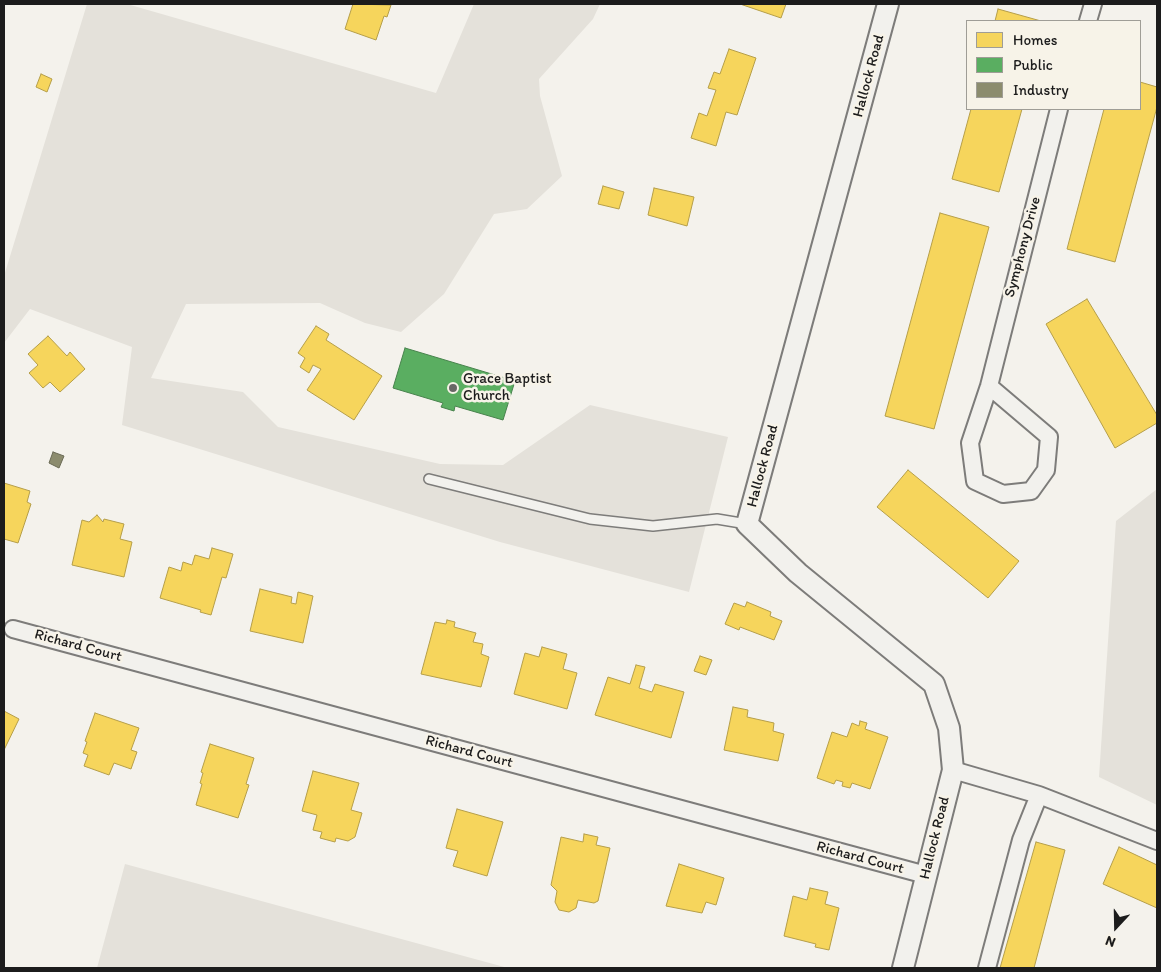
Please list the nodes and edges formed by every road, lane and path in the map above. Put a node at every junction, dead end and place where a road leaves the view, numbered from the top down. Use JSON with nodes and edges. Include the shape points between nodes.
{"nodes":[{"id":1,"x":888,"y":4,"type":"edge"},
{"id":2,"x":1093,"y":4,"type":"edge"},
{"id":3,"x":1088,"y":20,"type":"edge"},
{"id":4,"x":1060,"y":110,"type":"edge"},
{"id":5,"x":988,"y":386,"type":"junction"},
{"id":6,"x":429,"y":479,"type":"dead end"},
{"id":7,"x":747,"y":524,"type":"junction"},
{"id":8,"x":13,"y":629,"type":"dead end"},
{"id":9,"x":953,"y":770,"type":"junction"},
{"id":10,"x":1039,"y":794,"type":"junction"},
{"id":11,"x":1157,"y":841,"type":"edge"},
{"id":12,"x":926,"y":875,"type":"junction"},
{"id":13,"x":903,"y":968,"type":"edge"},
{"id":14,"x":987,"y":968,"type":"edge"}],
"edges":[{"from":1,"to":7,"type":"street","name":"Hallock Road"},
{"from":2,"to":3,"type":"street"},
{"from":4,"to":5,"type":"street","name":"Symphony Drive"},
{"from":5,"to":5,"type":"street","name":"Symphony Drive","via":[[970,444],[975,481],[1003,494],[1031,491],[1046,470],[1049,437]]},
{"from":6,"to":7,"type":"lane","via":[[590,519],[653,526],[717,519]]},
{"from":7,"to":9,"type":"street","name":"Hallock Road","via":[[798,573],[934,684],[949,728]]},
{"from":8,"to":12,"type":"street","name":"Richard Court"},
{"from":9,"to":10,"type":"street"},
{"from":9,"to":12,"type":"street","name":"Hallock Road"},
{"from":10,"to":11,"type":"street"},
{"from":10,"to":14,"type":"street","via":[[1021,840]]},
{"from":12,"to":13,"type":"street","name":"Hallock Road"}]}
